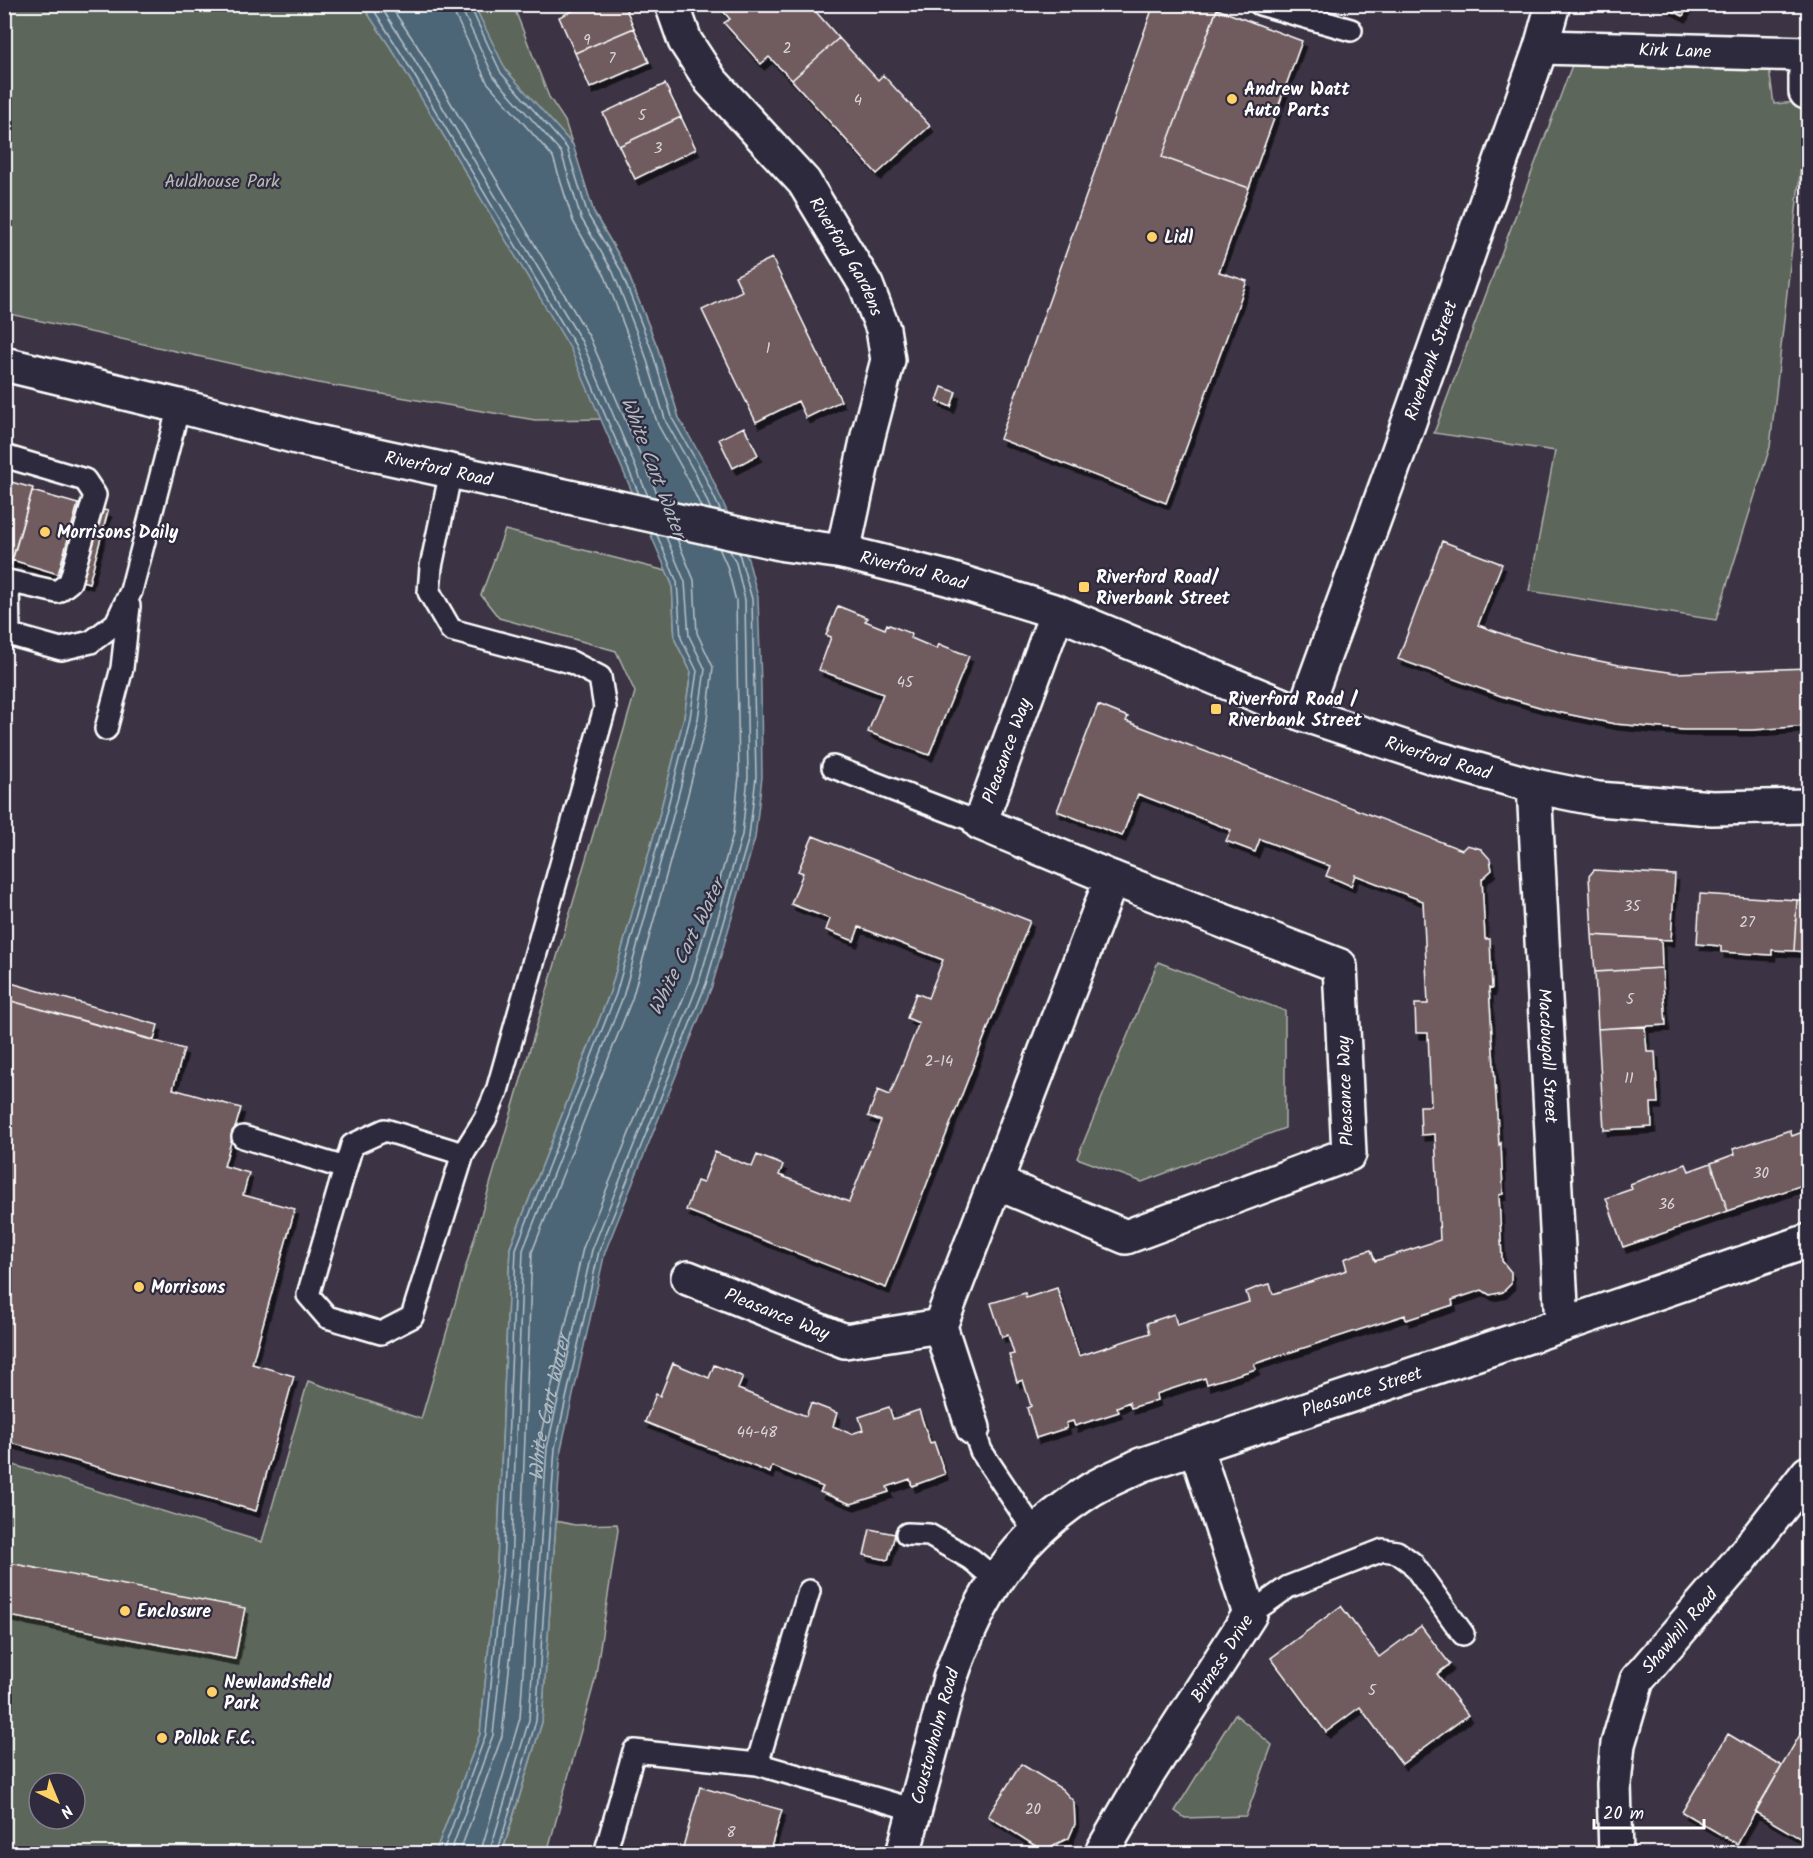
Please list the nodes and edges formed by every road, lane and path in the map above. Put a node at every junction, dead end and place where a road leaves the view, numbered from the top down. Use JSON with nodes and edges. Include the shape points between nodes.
{"nodes":[{"id":1,"x":672,"y":4,"type":"edge"},
{"id":2,"x":1260,"y":4,"type":"edge"},
{"id":3,"x":1553,"y":4,"type":"edge"},
{"id":4,"x":1351,"y":30,"type":"dead end"},
{"id":5,"x":1541,"y":46,"type":"junction"},
{"id":6,"x":1808,"y":54,"type":"edge"},
{"id":7,"x":1806,"y":92,"type":"dead end"},
{"id":8,"x":4,"y":364,"type":"edge"},
{"id":9,"x":179,"y":406,"type":"junction"},
{"id":10,"x":4,"y":456,"type":"edge"},
{"id":11,"x":451,"y":471,"type":"junction"},
{"id":12,"x":843,"y":552,"type":"junction"},
{"id":13,"x":6,"y":580,"type":"edge"},
{"id":14,"x":131,"y":591,"type":"junction"},
{"id":15,"x":1058,"y":612,"type":"junction"},
{"id":16,"x":7,"y":633,"type":"edge"},
{"id":17,"x":1303,"y":714,"type":"junction"},
{"id":18,"x":106,"y":729,"type":"dead end"},
{"id":19,"x":833,"y":767,"type":"dead end"},
{"id":20,"x":1534,"y":786,"type":"junction"},
{"id":21,"x":1809,"y":806,"type":"edge"},
{"id":22,"x":980,"y":823,"type":"junction"},
{"id":23,"x":1112,"y":878,"type":"junction"},
{"id":24,"x":243,"y":1137,"type":"dead end"},
{"id":25,"x":463,"y":1154,"type":"junction"},
{"id":26,"x":345,"y":1168,"type":"junction"},
{"id":27,"x":995,"y":1182,"type":"junction"},
{"id":28,"x":1809,"y":1241,"type":"edge"},
{"id":29,"x":688,"y":1278,"type":"dead end"},
{"id":30,"x":1562,"y":1325,"type":"junction"},
{"id":31,"x":940,"y":1326,"type":"junction"},
{"id":32,"x":973,"y":1428,"type":"joint"},
{"id":33,"x":1196,"y":1448,"type":"junction"},
{"id":34,"x":1809,"y":1473,"type":"edge"},
{"id":35,"x":1035,"y":1532,"type":"junction"},
{"id":36,"x":907,"y":1534,"type":"dead end"},
{"id":37,"x":996,"y":1580,"type":"junction"},
{"id":38,"x":809,"y":1591,"type":"dead end"},
{"id":39,"x":1250,"y":1614,"type":"junction"},
{"id":40,"x":972,"y":1623,"type":"joint"},
{"id":41,"x":1463,"y":1634,"type":"dead end"},
{"id":42,"x":757,"y":1764,"type":"junction"},
{"id":43,"x":915,"y":1810,"type":"junction"},
{"id":44,"x":605,"y":1854,"type":"edge"},
{"id":45,"x":903,"y":1854,"type":"edge"},
{"id":46,"x":1101,"y":1854,"type":"edge"},
{"id":47,"x":1616,"y":1854,"type":"edge"}],
"edges":[{"from":1,"to":12,"type":"street","name":"Riverford Gardens","via":[[686,41],[711,81],[804,182],[866,285],[883,328],[888,360]]},
{"from":2,"to":4,"type":"lane"},
{"from":3,"to":5,"type":"street","name":"Riverbank Street"},
{"from":5,"to":6,"type":"street","name":"Kirk Lane"},
{"from":5,"to":17,"type":"street","name":"Riverbank Street"},
{"from":6,"to":7,"type":"street"},
{"from":8,"to":9,"type":"street","name":"Riverford Road"},
{"from":9,"to":11,"type":"street","name":"Riverford Road","via":[[304,439]]},
{"from":9,"to":14,"type":"lane"},
{"from":10,"to":13,"type":"lane","via":[[85,480],[95,495],[70,582],[57,592]]},
{"from":11,"to":12,"type":"street","name":"Riverford Road","via":[[784,544]]},
{"from":11,"to":25,"type":"lane","via":[[429,592],[451,630],[571,662],[600,677],[605,708],[497,1091]]},
{"from":12,"to":15,"type":"street","name":"Riverford Road"},
{"from":13,"to":16,"type":"lane"},
{"from":14,"to":16,"type":"lane","via":[[116,623],[90,642],[61,649]]},
{"from":14,"to":18,"type":"lane","via":[[122,668]]},
{"from":15,"to":17,"type":"street","name":"Riverford Road"},
{"from":15,"to":22,"type":"street","name":"Pleasance Way"},
{"from":17,"to":20,"type":"street","name":"Riverford Road"},
{"from":19,"to":22,"type":"lane"},
{"from":20,"to":21,"type":"street","name":"Riverford Road","via":[[1598,799],[1712,808]]},
{"from":20,"to":30,"type":"street","name":"Macdougall Street"},
{"from":22,"to":23,"type":"street","name":"Pleasance Way"},
{"from":23,"to":27,"type":"street"},
{"from":23,"to":27,"type":"street","name":"Pleasance Way","via":[[1340,966],[1349,1154],[1126,1237]]},
{"from":24,"to":26,"type":"lane"},
{"from":25,"to":26,"type":"lane","via":[[385,1130],[352,1145]]},
{"from":25,"to":26,"type":"lane","via":[[412,1317],[381,1333],[327,1317],[308,1295]]},
{"from":27,"to":31,"type":"street"},
{"from":28,"to":30,"type":"street","name":"Pleasance Street"},
{"from":29,"to":31,"type":"street","name":"Pleasance Way","via":[[846,1341]]},
{"from":30,"to":33,"type":"street","name":"Pleasance Street"},
{"from":31,"to":32,"type":"street"},
{"from":32,"to":35,"type":"lane","via":[[981,1451]]},
{"from":33,"to":35,"type":"street","name":"Pleasance Street","via":[[1141,1465],[1093,1489]]},
{"from":33,"to":39,"type":"street","name":"Birness Drive"},
{"from":34,"to":47,"type":"street","name":"Shawhill Road","via":[[1637,1680],[1618,1744],[1614,1784]]},
{"from":35,"to":37,"type":"street","name":"Pleasance Street"},
{"from":36,"to":37,"type":"lane","via":[[929,1535],[971,1559]]},
{"from":37,"to":40,"type":"street","name":"Pleasance Street"},
{"from":38,"to":42,"type":"lane"},
{"from":39,"to":41,"type":"lane","via":[[1288,1587],[1383,1550],[1397,1552],[1412,1563]]},
{"from":39,"to":46,"type":"street","name":"Birness Drive"},
{"from":40,"to":43,"type":"street","name":"Coustonholm Road","via":[[950,1679]]},
{"from":42,"to":43,"type":"lane"},
{"from":42,"to":44,"type":"lane","via":[[634,1751]]},
{"from":43,"to":45,"type":"street","name":"Coustonholm Road"}]}
